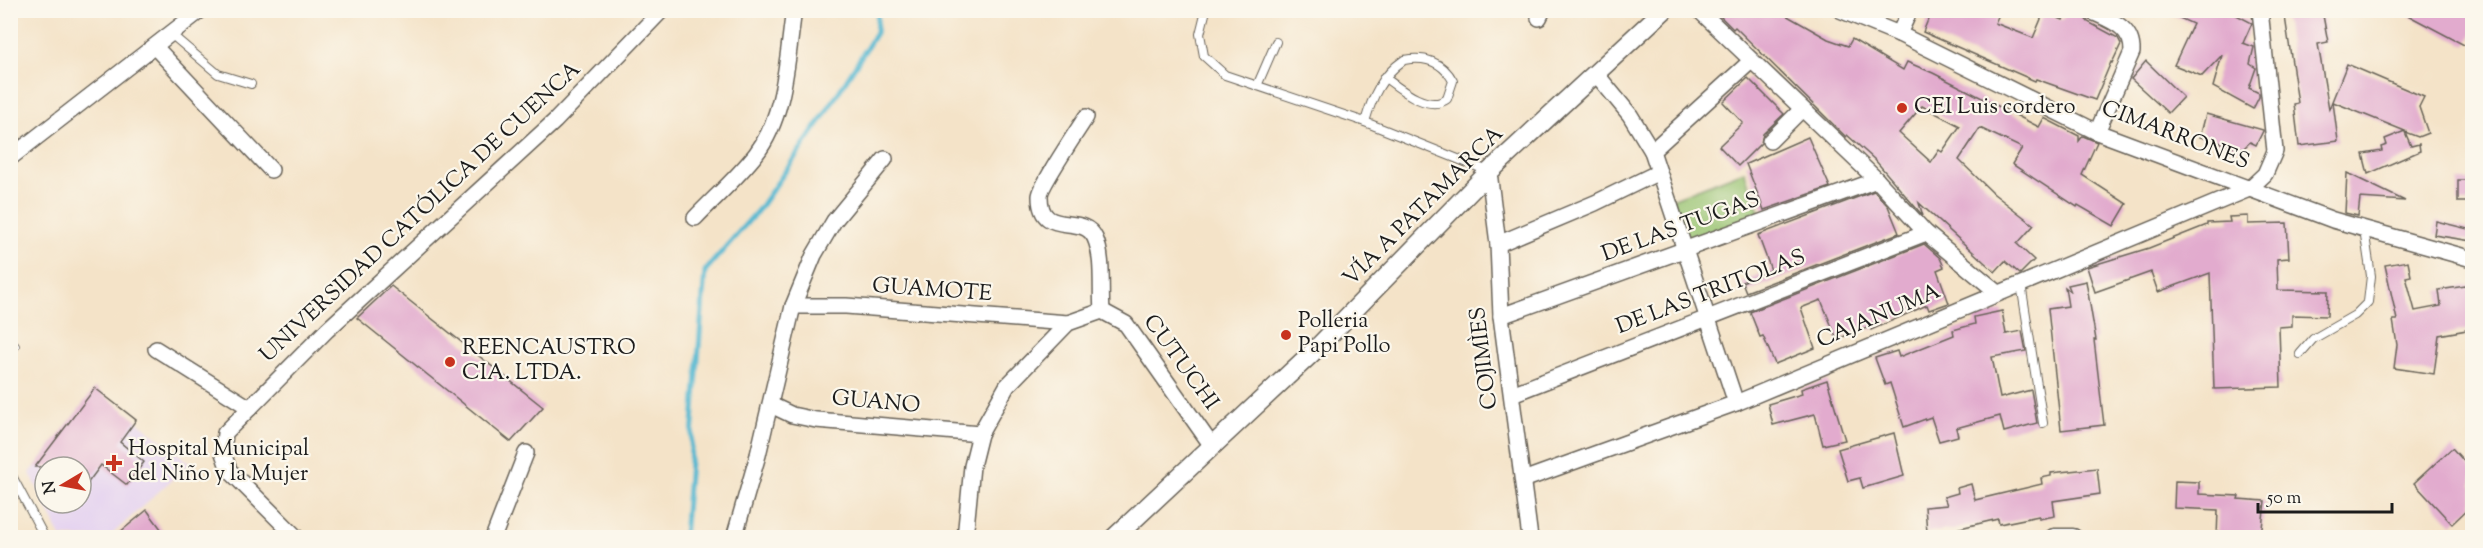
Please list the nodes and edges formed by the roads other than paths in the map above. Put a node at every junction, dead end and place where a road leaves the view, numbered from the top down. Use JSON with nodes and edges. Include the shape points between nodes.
{"nodes":[{"id":1,"x":201,"y":10,"type":"edge"},
{"id":2,"x":662,"y":10,"type":"edge"},
{"id":3,"x":794,"y":10,"type":"edge"},
{"id":4,"x":1206,"y":10,"type":"edge"},
{"id":5,"x":1664,"y":10,"type":"edge"},
{"id":6,"x":1699,"y":10,"type":"edge"},
{"id":7,"x":1840,"y":10,"type":"edge"},
{"id":8,"x":1910,"y":10,"type":"edge"},
{"id":9,"x":2088,"y":10,"type":"edge"},
{"id":10,"x":2260,"y":10,"type":"edge"},
{"id":11,"x":1899,"y":34,"type":"junction"},
{"id":12,"x":172,"y":35,"type":"junction"},
{"id":13,"x":1276,"y":42,"type":"dead end"},
{"id":14,"x":156,"y":48,"type":"junction"},
{"id":15,"x":1751,"y":61,"type":"junction"},
{"id":16,"x":1597,"y":75,"type":"junction"},
{"id":17,"x":1384,"y":77,"type":"junction"},
{"id":18,"x":251,"y":84,"type":"dead end"},
{"id":19,"x":1257,"y":86,"type":"junction"},
{"id":20,"x":1801,"y":110,"type":"junction"},
{"id":21,"x":1086,"y":117,"type":"dead end"},
{"id":22,"x":1365,"y":122,"type":"junction"},
{"id":23,"x":2097,"y":132,"type":"junction"},
{"id":24,"x":1770,"y":141,"type":"dead end"},
{"id":25,"x":1652,"y":151,"type":"junction"},
{"id":26,"x":10,"y":158,"type":"edge"},
{"id":27,"x":885,"y":159,"type":"dead end"},
{"id":28,"x":271,"y":170,"type":"dead end"},
{"id":29,"x":1490,"y":172,"type":"junction"},
{"id":30,"x":1659,"y":172,"type":"junction"},
{"id":31,"x":1876,"y":180,"type":"junction"},
{"id":32,"x":2249,"y":189,"type":"junction"},
{"id":33,"x":695,"y":218,"type":"dead end"},
{"id":34,"x":2364,"y":229,"type":"junction"},
{"id":35,"x":1926,"y":233,"type":"junction"},
{"id":36,"x":1498,"y":244,"type":"junction"},
{"id":37,"x":1683,"y":252,"type":"junction"},
{"id":38,"x":2472,"y":259,"type":"edge"},
{"id":39,"x":2021,"y":284,"type":"junction"},
{"id":40,"x":1997,"y":292,"type":"junction"},
{"id":41,"x":793,"y":306,"type":"junction"},
{"id":42,"x":1101,"y":311,"type":"junction"},
{"id":43,"x":1501,"y":316,"type":"junction"},
{"id":44,"x":1707,"y":320,"type":"junction"},
{"id":45,"x":1068,"y":323,"type":"junction"},
{"id":46,"x":156,"y":349,"type":"dead end"},
{"id":47,"x":2300,"y":354,"type":"dead end"},
{"id":48,"x":1512,"y":394,"type":"junction"},
{"id":49,"x":1736,"y":403,"type":"junction"},
{"id":50,"x":771,"y":405,"type":"junction"},
{"id":51,"x":250,"y":408,"type":"junction"},
{"id":52,"x":2043,"y":423,"type":"dead end"},
{"id":53,"x":980,"y":434,"type":"junction"},
{"id":54,"x":1212,"y":446,"type":"junction"},
{"id":55,"x":526,"y":453,"type":"dead end"},
{"id":56,"x":10,"y":472,"type":"edge"},
{"id":57,"x":1523,"y":480,"type":"junction"},
{"id":58,"x":292,"y":536,"type":"edge"},
{"id":59,"x":45,"y":537,"type":"edge"},
{"id":60,"x":493,"y":537,"type":"edge"},
{"id":61,"x":734,"y":537,"type":"edge"},
{"id":62,"x":965,"y":537,"type":"edge"},
{"id":63,"x":1114,"y":537,"type":"edge"},
{"id":64,"x":1530,"y":537,"type":"edge"},
{"id":65,"x":2054,"y":537,"type":"edge"},
{"id":66,"x":2073,"y":537,"type":"edge"}],
"edges":[{"from":1,"to":12,"type":"street"},
{"from":2,"to":51,"type":"street","name":"UNIVERSIDAD CATÓLICA DE CUENCA","via":[[555,121],[362,297]]},
{"from":3,"to":33,"type":"street","via":[[784,81],[772,124],[757,153]]},
{"from":4,"to":19,"type":"lane","via":[[1200,34],[1204,56],[1225,75]]},
{"from":5,"to":16,"type":"street","name":"VÍA A PATAMARCA"},
{"from":6,"to":15,"type":"street"},
{"from":7,"to":11,"type":"street","name":"CIMARRONES"},
{"from":8,"to":11,"type":"street"},
{"from":9,"to":23,"type":"street","via":[[2124,27],[2133,40],[2132,52]]},
{"from":10,"to":32,"type":"street","via":[[2275,151],[2265,174]]},
{"from":11,"to":23,"type":"street","name":"CIMARRONES"},
{"from":12,"to":14,"type":"street"},
{"from":12,"to":18,"type":"lane","via":[[218,74]]},
{"from":13,"to":19,"type":"lane"},
{"from":14,"to":26,"type":"street"},
{"from":14,"to":28,"type":"street"},
{"from":15,"to":20,"type":"street"},
{"from":15,"to":25,"type":"street"},
{"from":16,"to":25,"type":"street","via":[[1630,115]]},
{"from":16,"to":29,"type":"street","name":"VÍA A PATAMARCA"},
{"from":17,"to":17,"type":"lane","via":[[1404,60],[1413,58],[1430,60],[1447,70],[1453,81],[1447,99],[1434,103],[1409,95]]},
{"from":17,"to":22,"type":"lane"},
{"from":19,"to":22,"type":"lane"},
{"from":20,"to":24,"type":"street"},
{"from":20,"to":31,"type":"street"},
{"from":21,"to":42,"type":"street","via":[[1040,194],[1042,213],[1053,222],[1085,226],[1095,236]]},
{"from":22,"to":29,"type":"lane"},
{"from":23,"to":32,"type":"street","name":"CIMARRONES"},
{"from":25,"to":30,"type":"street"},
{"from":27,"to":41,"type":"street","via":[[834,221],[814,255]]},
{"from":29,"to":36,"type":"street","name":"COJIMÌES"},
{"from":29,"to":54,"type":"street","name":"VÍA A PATAMARCA","via":[[1315,350]]},
{"from":30,"to":36,"type":"street"},
{"from":30,"to":37,"type":"street"},
{"from":31,"to":35,"type":"street"},
{"from":31,"to":37,"type":"street","name":"DE LAS TUGAS"},
{"from":32,"to":34,"type":"street","name":"CIMARRONES"},
{"from":32,"to":39,"type":"street","name":"CAJANUMA"},
{"from":34,"to":38,"type":"street","name":"CIMARRONES"},
{"from":34,"to":47,"type":"lane","via":[[2371,276],[2368,302],[2355,315],[2313,339]]},
{"from":35,"to":40,"type":"street"},
{"from":35,"to":44,"type":"street","name":"DE LAS TRITOLAS"},
{"from":36,"to":43,"type":"street","name":"COJIMÌES"},
{"from":37,"to":43,"type":"street","name":"DE LAS TUGAS"},
{"from":37,"to":44,"type":"street"},
{"from":39,"to":40,"type":"street","name":"CAJANUMA"},
{"from":39,"to":52,"type":"lane"},
{"from":40,"to":49,"type":"street","name":"CAJANUMA"},
{"from":41,"to":45,"type":"street","name":"GUAMOTE","via":[[846,306]]},
{"from":41,"to":50,"type":"street"},
{"from":42,"to":45,"type":"street"},
{"from":42,"to":54,"type":"street","name":"CUTUCHI","via":[[1126,324]]},
{"from":43,"to":48,"type":"street","name":"COJIMÌES"},
{"from":44,"to":48,"type":"street","name":"DE LAS TRITOLAS"},
{"from":44,"to":49,"type":"street"},
{"from":45,"to":53,"type":"street","via":[[1007,386]]},
{"from":46,"to":51,"type":"street"},
{"from":48,"to":57,"type":"street","name":"COJIMÌES"},
{"from":49,"to":57,"type":"street","name":"CAJANUMA"},
{"from":50,"to":53,"type":"street","name":"GUANO","via":[[816,420]]},
{"from":50,"to":61,"type":"street"},
{"from":51,"to":58,"type":"street","name":"UNIVERSIDAD CATÓLICA DE CUENCA","via":[[225,433],[223,453],[228,470]]},
{"from":53,"to":62,"type":"street","via":[[972,465]]},
{"from":54,"to":63,"type":"street","name":"VÍA A PATAMARCA"},
{"from":55,"to":60,"type":"street"},
{"from":56,"to":59,"type":"lane"},
{"from":57,"to":64,"type":"street","name":"COJIMÌES"},
{"from":65,"to":66,"type":"street"}]}
